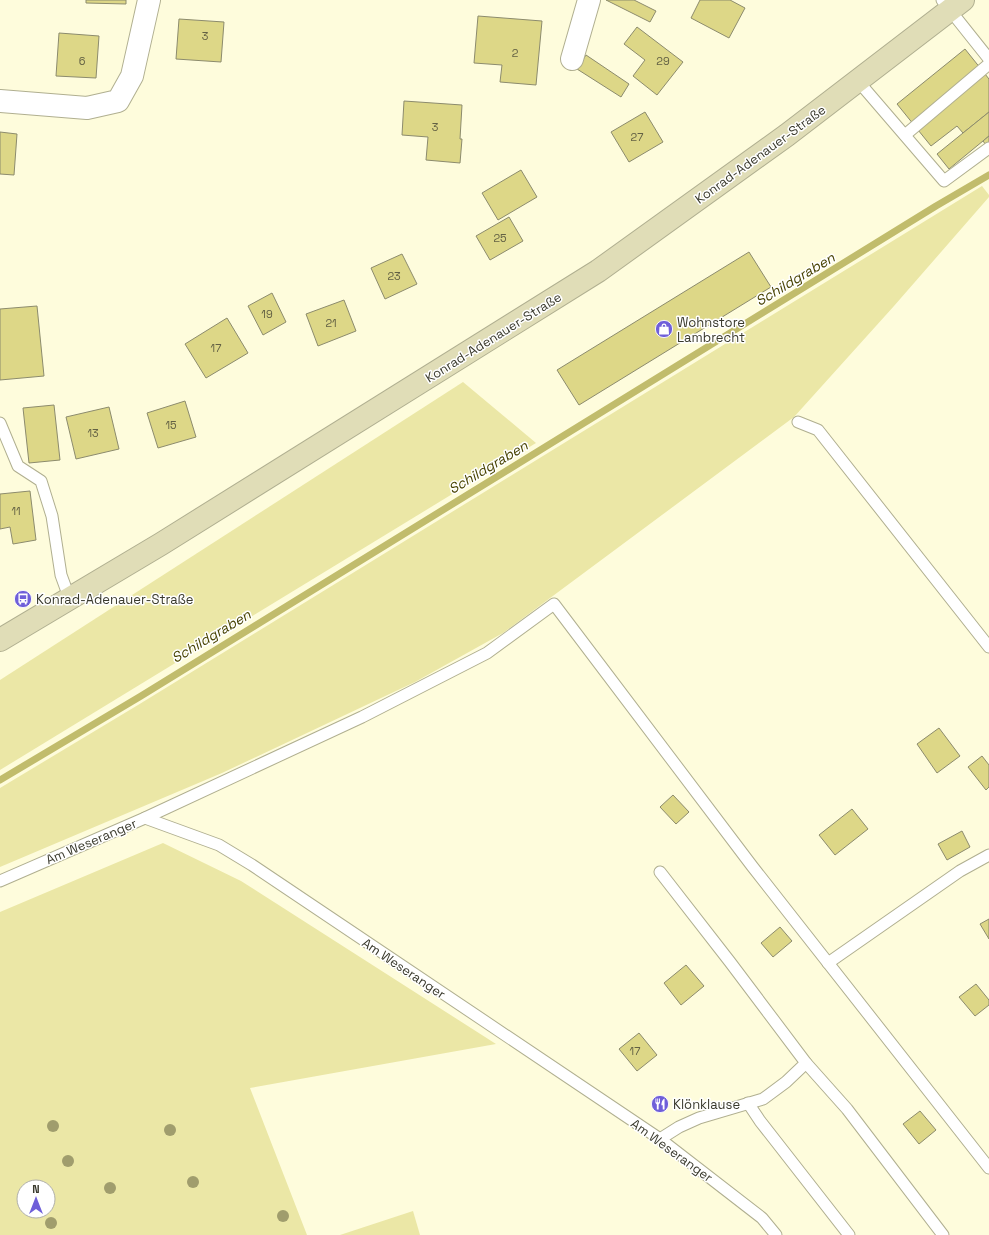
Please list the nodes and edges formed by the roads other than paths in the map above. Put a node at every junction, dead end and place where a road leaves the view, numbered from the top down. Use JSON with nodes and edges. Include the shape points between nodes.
{"nodes":[{"id":1,"x":149,"y":0,"type":"edge"},
{"id":2,"x":589,"y":0,"type":"edge"},
{"id":3,"x":952,"y":3,"type":"edge"},
{"id":4,"x":572,"y":59,"type":"dead end"},
{"id":5,"x":989,"y":59,"type":"edge"},
{"id":6,"x":989,"y":64,"type":"edge"},
{"id":7,"x":858,"y":81,"type":"junction"},
{"id":8,"x":0,"y":101,"type":"edge"},
{"id":9,"x":905,"y":135,"type":"junction"},
{"id":10,"x":989,"y":148,"type":"edge"},
{"id":11,"x":798,"y":422,"type":"dead end"},
{"id":12,"x":0,"y":423,"type":"edge"},
{"id":13,"x":69,"y":597,"type":"junction"},
{"id":14,"x":0,"y":640,"type":"edge"},
{"id":15,"x":989,"y":647,"type":"edge"},
{"id":16,"x":145,"y":818,"type":"junction"},
{"id":17,"x":989,"y":855,"type":"edge"},
{"id":18,"x":660,"y":872,"type":"dead end"},
{"id":19,"x":0,"y":881,"type":"edge"},
{"id":20,"x":828,"y":963,"type":"junction"},
{"id":21,"x":806,"y":1064,"type":"junction"},
{"id":22,"x":748,"y":1103,"type":"junction"},
{"id":23,"x":660,"y":1139,"type":"junction"},
{"id":24,"x":989,"y":1168,"type":"edge"},
{"id":25,"x":776,"y":1235,"type":"edge"},
{"id":26,"x":849,"y":1235,"type":"edge"},
{"id":27,"x":943,"y":1235,"type":"edge"}],
"edges":[{"from":1,"to":8,"type":"street","via":[[132,76],[118,100],[87,108]]},
{"from":2,"to":4,"type":"street"},
{"from":3,"to":5,"type":"lane"},
{"from":3,"to":7,"type":"main road","name":"Konrad-Adenauer-Straße"},
{"from":6,"to":9,"type":"lane"},
{"from":7,"to":9,"type":"lane"},
{"from":7,"to":13,"type":"main road","name":"Konrad-Adenauer-Straße","via":[[781,140],[598,271],[161,544]]},
{"from":9,"to":10,"type":"lane","via":[[944,181]]},
{"from":11,"to":15,"type":"lane","via":[[818,430]]},
{"from":12,"to":13,"type":"lane","via":[[18,466],[41,481],[52,516],[62,575]]},
{"from":13,"to":14,"type":"main road","name":"Konrad-Adenauer-Straße"},
{"from":16,"to":19,"type":"lane","name":"Am Weseranger"},
{"from":16,"to":20,"type":"lane","via":[[362,717],[487,653],[554,604]]},
{"from":16,"to":23,"type":"lane","name":"Am Weseranger","via":[[219,845],[252,865]]},
{"from":17,"to":20,"type":"lane","via":[[960,871]]},
{"from":18,"to":21,"type":"lane"},
{"from":20,"to":24,"type":"lane"},
{"from":21,"to":22,"type":"lane","via":[[763,1099]]},
{"from":21,"to":27,"type":"lane","via":[[847,1109]]},
{"from":22,"to":23,"type":"lane","via":[[685,1124]]},
{"from":22,"to":26,"type":"lane"},
{"from":23,"to":25,"type":"lane","name":"Am Weseranger","via":[[762,1218]]}]}
